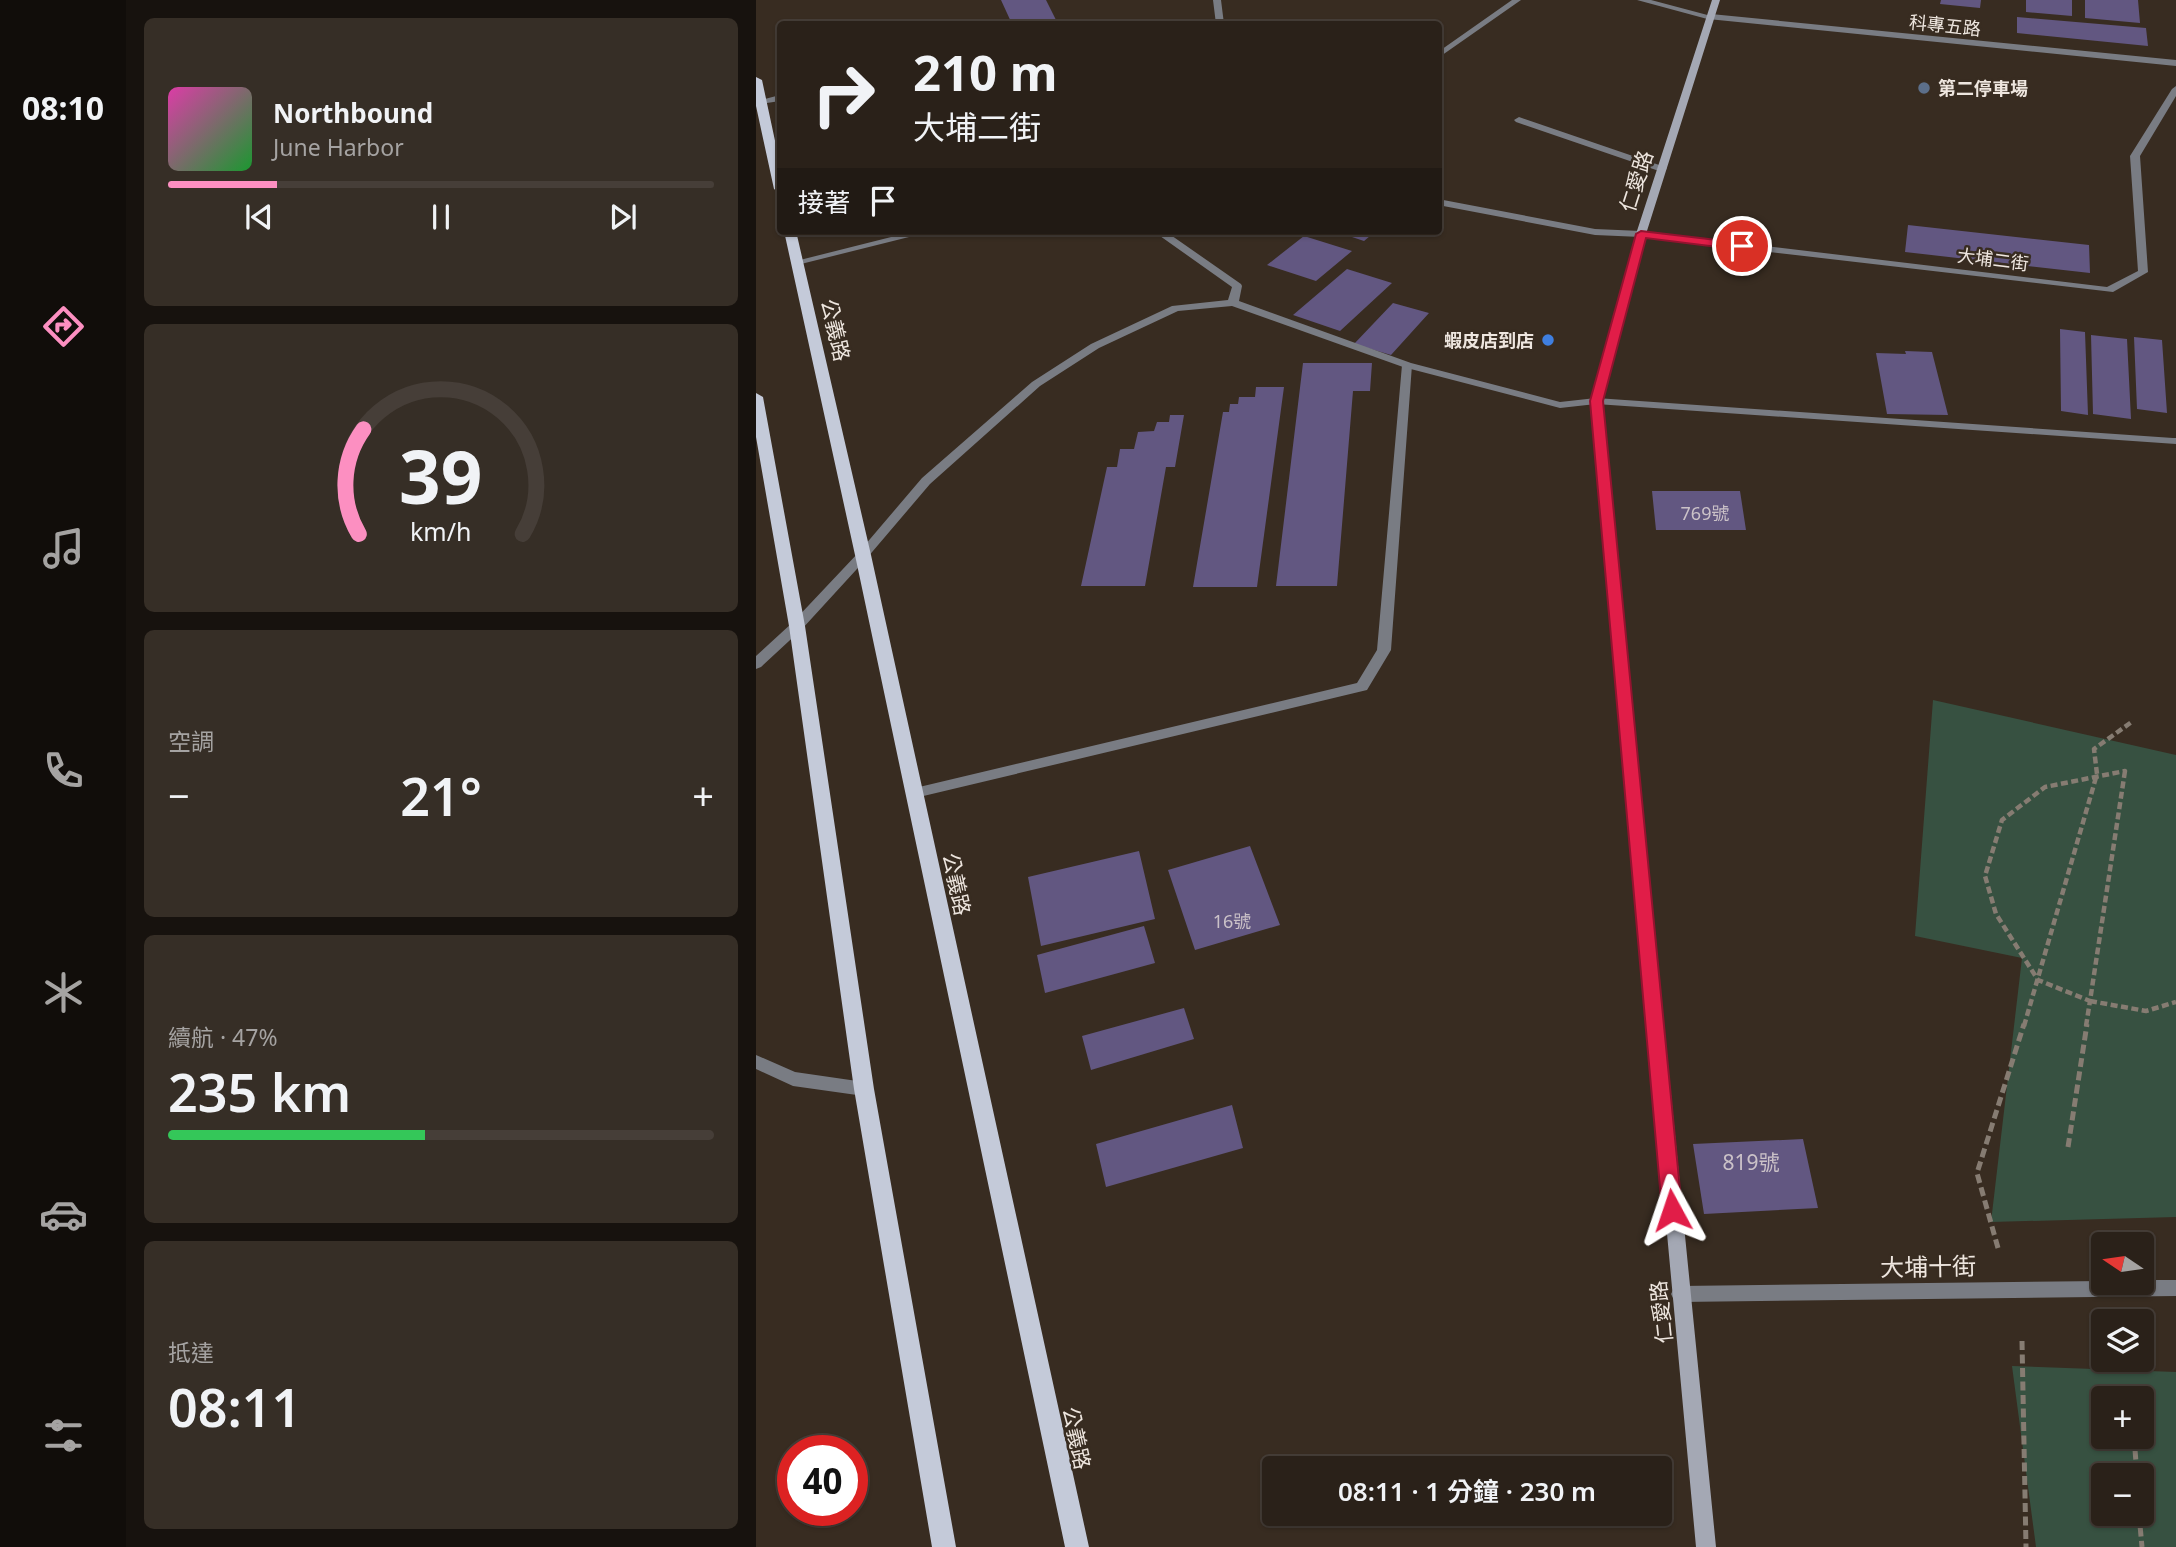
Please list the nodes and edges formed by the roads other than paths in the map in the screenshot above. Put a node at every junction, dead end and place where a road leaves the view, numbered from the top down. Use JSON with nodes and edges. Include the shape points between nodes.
{"nodes":[{"id":1,"x":1217,"y":0,"type":"edge"},
{"id":2,"x":1517,"y":0,"type":"edge"},
{"id":3,"x":1642,"y":0,"type":"edge"},
{"id":4,"x":1716,"y":0,"type":"edge"},
{"id":5,"x":1712,"y":17,"type":"junction"},
{"id":6,"x":1220,"y":21,"type":"edge"},
{"id":7,"x":1442,"y":53,"type":"edge"},
{"id":8,"x":2176,"y":63,"type":"edge"},
{"id":9,"x":756,"y":80,"type":"edge"},
{"id":10,"x":2176,"y":89,"type":"edge"},
{"id":11,"x":777,"y":98,"type":"edge"},
{"id":12,"x":761,"y":101,"type":"junction"},
{"id":13,"x":1519,"y":120,"type":"dead end"},
{"id":14,"x":1662,"y":169,"type":"junction"},
{"id":15,"x":777,"y":175,"type":"edge"},
{"id":16,"x":1442,"y":203,"type":"edge"},
{"id":17,"x":1641,"y":234,"type":"junction"},
{"id":18,"x":791,"y":235,"type":"edge"},
{"id":19,"x":911,"y":235,"type":"edge"},
{"id":20,"x":1164,"y":235,"type":"edge"},
{"id":21,"x":797,"y":262,"type":"junction"},
{"id":22,"x":1233,"y":303,"type":"junction"},
{"id":23,"x":1407,"y":365,"type":"junction"},
{"id":24,"x":756,"y":397,"type":"edge"},
{"id":25,"x":1596,"y":401,"type":"junction"},
{"id":26,"x":2173,"y":441,"type":"dead end"},
{"id":27,"x":863,"y":555,"type":"junction"},
{"id":28,"x":797,"y":626,"type":"junction"},
{"id":29,"x":756,"y":664,"type":"edge"},
{"id":30,"x":915,"y":793,"type":"junction"},
{"id":31,"x":756,"y":1062,"type":"edge"},
{"id":32,"x":864,"y":1089,"type":"junction"},
{"id":33,"x":2176,"y":1288,"type":"edge"},
{"id":34,"x":1680,"y":1294,"type":"junction"},
{"id":35,"x":944,"y":1547,"type":"edge"},
{"id":36,"x":1077,"y":1547,"type":"edge"},
{"id":37,"x":1706,"y":1547,"type":"edge"}],
"edges":[{"from":1,"to":6,"type":"street"},
{"from":2,"to":7,"type":"street"},
{"from":3,"to":5,"type":"street","name":"科專五路"},
{"from":4,"to":5,"type":"street","name":"仁愛路"},
{"from":5,"to":8,"type":"street","name":"科專五路"},
{"from":5,"to":14,"type":"street","name":"仁愛路"},
{"from":9,"to":12,"type":"main road"},
{"from":10,"to":17,"type":"street","name":"大埔二街","via":[[2135,156],[2143,272],[2109,290]]},
{"from":11,"to":12,"type":"street"},
{"from":12,"to":15,"type":"main road"},
{"from":13,"to":14,"type":"street"},
{"from":14,"to":17,"type":"street","name":"仁愛路"},
{"from":16,"to":17,"type":"street","via":[[1595,232]]},
{"from":17,"to":25,"type":"street","name":"仁愛路"},
{"from":18,"to":21,"type":"main road","name":"公義路"},
{"from":19,"to":21,"type":"street"},
{"from":20,"to":22,"type":"street","via":[[1237,286]]},
{"from":21,"to":27,"type":"main road","name":"公義路"},
{"from":22,"to":23,"type":"street"},
{"from":22,"to":27,"type":"street","via":[[1176,308],[1095,346],[1037,384],[926,481]]},
{"from":23,"to":25,"type":"street","via":[[1560,405]]},
{"from":23,"to":30,"type":"street","via":[[1384,650],[1362,687]]},
{"from":24,"to":28,"type":"main road"},
{"from":25,"to":26,"type":"street"},
{"from":25,"to":34,"type":"street","name":"仁愛路"},
{"from":27,"to":28,"type":"street"},
{"from":27,"to":30,"type":"main road","name":"公義路"},
{"from":28,"to":29,"type":"street"},
{"from":28,"to":32,"type":"main road"},
{"from":30,"to":36,"type":"main road","name":"公義路"},
{"from":31,"to":32,"type":"street","via":[[793,1079]]},
{"from":32,"to":35,"type":"main road"},
{"from":33,"to":34,"type":"street","name":"大埔十街"},
{"from":34,"to":37,"type":"street","name":"仁愛路"}]}
